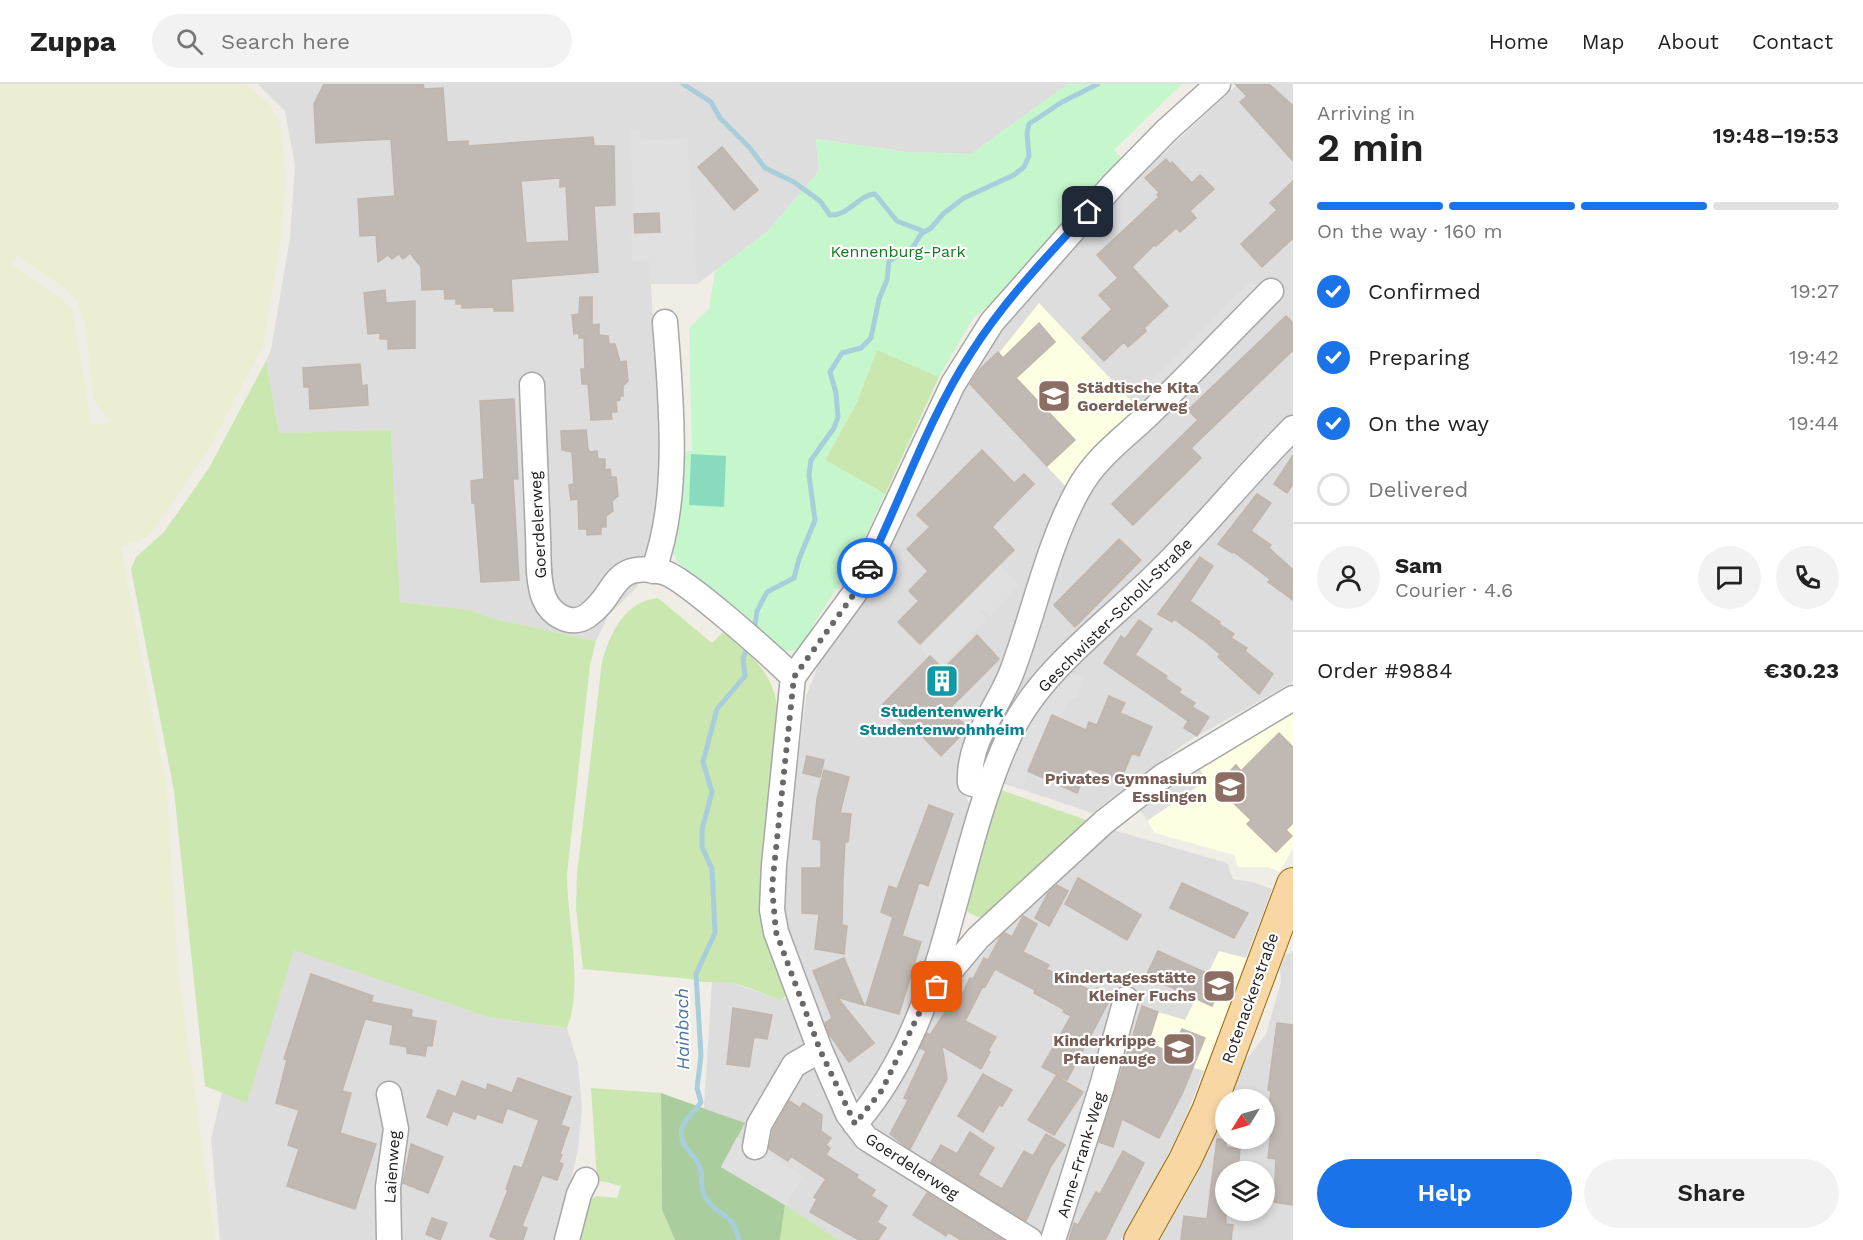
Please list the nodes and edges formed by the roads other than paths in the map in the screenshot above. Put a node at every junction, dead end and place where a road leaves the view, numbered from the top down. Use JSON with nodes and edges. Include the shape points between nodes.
{"nodes":[{"id":1,"x":1218,"y":84,"type":"edge"},
{"id":2,"x":1270,"y":291,"type":"dead end"},
{"id":3,"x":665,"y":322,"type":"dead end"},
{"id":4,"x":532,"y":385,"type":"dead end"},
{"id":5,"x":1293,"y":428,"type":"edge"},
{"id":6,"x":653,"y":571,"type":"junction"},
{"id":7,"x":794,"y":677,"type":"junction"},
{"id":8,"x":1293,"y":698,"type":"edge"},
{"id":9,"x":988,"y":789,"type":"junction"},
{"id":10,"x":1293,"y":884,"type":"edge"},
{"id":11,"x":926,"y":999,"type":"junction"},
{"id":12,"x":1126,"y":999,"type":"dead end"},
{"id":13,"x":820,"y":1050,"type":"junction"},
{"id":14,"x":389,"y":1094,"type":"dead end"},
{"id":15,"x":855,"y":1124,"type":"junction"},
{"id":16,"x":755,"y":1147,"type":"dead end"},
{"id":17,"x":586,"y":1180,"type":"dead end"},
{"id":18,"x":389,"y":1240,"type":"edge"},
{"id":19,"x":567,"y":1240,"type":"edge"},
{"id":20,"x":1030,"y":1240,"type":"edge"},
{"id":21,"x":1053,"y":1240,"type":"edge"},
{"id":22,"x":1140,"y":1240,"type":"edge"}],
"edges":[{"from":1,"to":7,"type":"street","name":"Goerdelerweg","via":[[1113,185],[992,322],[953,384],[854,594]]},
{"from":2,"to":9,"type":"street","via":[[1149,414],[1104,452],[1078,489],[1010,676],[975,747],[970,783]]},
{"from":3,"to":6,"type":"street","via":[[671,472],[660,551]]},
{"from":4,"to":6,"type":"street","name":"Goerdelerweg","via":[[540,565],[546,602],[560,617],[578,620],[594,610],[623,574]]},
{"from":5,"to":9,"type":"street","name":"Geschwister-Scholl-Straße","via":[[1164,568],[1040,688],[1011,733]]},
{"from":6,"to":7,"type":"street","name":"Goerdelerweg","via":[[675,579]]},
{"from":7,"to":13,"type":"street","name":"Goerdelerweg","via":[[772,910],[776,932]]},
{"from":8,"to":11,"type":"street","via":[[1163,776],[1104,822],[978,938]]},
{"from":9,"to":11,"type":"street","name":"Geschwister-Scholl-Straße"},
{"from":10,"to":22,"type":"main road","name":"Rotenackerstraße","via":[[1208,1111]]},
{"from":11,"to":15,"type":"street","name":"Geschwister-Scholl-Straße","via":[[882,1090]]},
{"from":12,"to":21,"type":"street","name":"Anne-Frank-Weg"},
{"from":13,"to":15,"type":"street","name":"Goerdelerweg"},
{"from":13,"to":16,"type":"street","via":[[794,1065],[759,1125]]},
{"from":14,"to":18,"type":"street","name":"Laienweg","via":[[396,1129],[388,1187]]},
{"from":15,"to":20,"type":"street","name":"Goerdelerweg","via":[[875,1146]]},
{"from":17,"to":19,"type":"street"}]}
